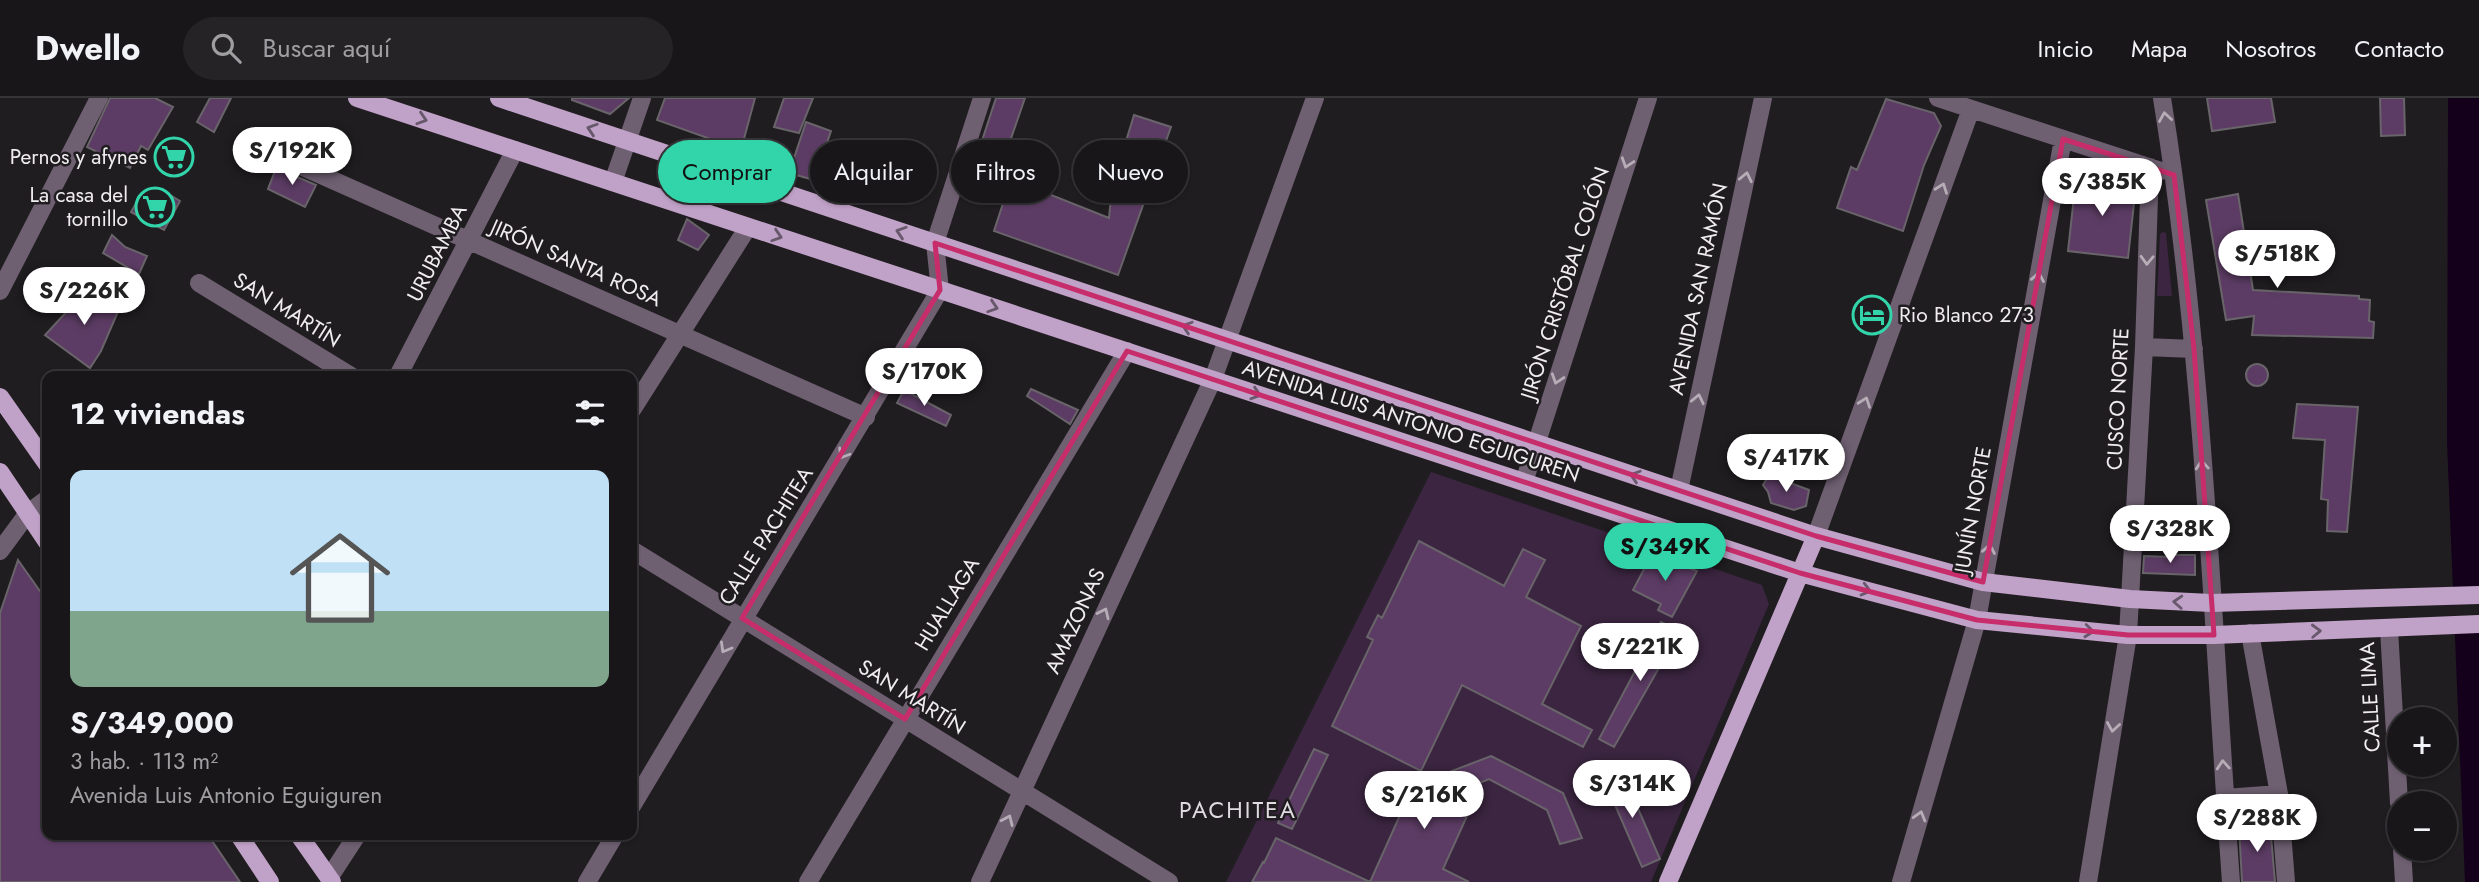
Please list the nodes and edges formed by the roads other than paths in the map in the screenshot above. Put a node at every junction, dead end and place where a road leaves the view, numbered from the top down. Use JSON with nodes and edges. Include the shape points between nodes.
{"nodes":[{"id":1,"x":99,"y":98,"type":"edge"},
{"id":2,"x":357,"y":98,"type":"edge"},
{"id":3,"x":499,"y":98,"type":"edge"},
{"id":4,"x":642,"y":98,"type":"edge"},
{"id":5,"x":982,"y":98,"type":"edge"},
{"id":6,"x":1315,"y":98,"type":"edge"},
{"id":7,"x":1648,"y":98,"type":"edge"},
{"id":8,"x":1763,"y":98,"type":"edge"},
{"id":9,"x":1938,"y":98,"type":"edge"},
{"id":10,"x":2162,"y":98,"type":"edge"},
{"id":11,"x":1971,"y":109,"type":"junction"},
{"id":12,"x":2063,"y":139,"type":"junction"},
{"id":13,"x":628,"y":141,"type":"junction"},
{"id":14,"x":515,"y":150,"type":"junction"},
{"id":15,"x":267,"y":151,"type":"dead end"},
{"id":16,"x":2150,"y":167,"type":"junction"},
{"id":17,"x":2175,"y":175,"type":"junction"},
{"id":18,"x":613,"y":182,"type":"junction"},
{"id":19,"x":748,"y":227,"type":"junction"},
{"id":20,"x":469,"y":240,"type":"junction"},
{"id":21,"x":935,"y":243,"type":"junction"},
{"id":22,"x":199,"y":283,"type":"dead end"},
{"id":23,"x":940,"y":290,"type":"junction"},
{"id":24,"x":0,"y":291,"type":"edge"},
{"id":25,"x":681,"y":335,"type":"junction"},
{"id":26,"x":1228,"y":340,"type":"junction"},
{"id":27,"x":2144,"y":347,"type":"junction"},
{"id":28,"x":2194,"y":349,"type":"junction"},
{"id":29,"x":1127,"y":351,"type":"junction"},
{"id":30,"x":343,"y":371,"type":"edge"},
{"id":31,"x":401,"y":371,"type":"edge"},
{"id":32,"x":1213,"y":379,"type":"junction"},
{"id":33,"x":0,"y":397,"type":"edge"},
{"id":34,"x":637,"y":402,"type":"edge"},
{"id":35,"x":866,"y":417,"type":"junction"},
{"id":36,"x":1537,"y":443,"type":"junction"},
{"id":37,"x":42,"y":457,"type":"edge"},
{"id":38,"x":0,"y":472,"type":"edge"},
{"id":39,"x":1524,"y":482,"type":"junction"},
{"id":40,"x":1679,"y":490,"type":"junction"},
{"id":41,"x":42,"y":503,"type":"edge"},
{"id":42,"x":28,"y":513,"type":"junction"},
{"id":43,"x":42,"y":534,"type":"edge"},
{"id":44,"x":1816,"y":536,"type":"junction"},
{"id":45,"x":0,"y":551,"type":"edge"},
{"id":46,"x":637,"y":553,"type":"edge"},
{"id":47,"x":1800,"y":573,"type":"junction"},
{"id":48,"x":1983,"y":582,"type":"junction"},
{"id":49,"x":2479,"y":595,"type":"edge"},
{"id":50,"x":2130,"y":600,"type":"junction"},
{"id":51,"x":2211,"y":603,"type":"junction"},
{"id":52,"x":742,"y":618,"type":"junction"},
{"id":53,"x":1977,"y":620,"type":"junction"},
{"id":54,"x":2479,"y":624,"type":"edge"},
{"id":55,"x":2250,"y":633,"type":"junction"},
{"id":56,"x":2128,"y":635,"type":"junction"},
{"id":57,"x":2214,"y":635,"type":"junction"},
{"id":58,"x":2389,"y":638,"type":"junction"},
{"id":59,"x":905,"y":719,"type":"junction"},
{"id":60,"x":1021,"y":791,"type":"junction"},
{"id":61,"x":2398,"y":791,"type":"edge"},
{"id":62,"x":2280,"y":794,"type":"junction"},
{"id":63,"x":637,"y":797,"type":"edge"},
{"id":64,"x":2225,"y":798,"type":"junction"},
{"id":65,"x":242,"y":840,"type":"edge"},
{"id":66,"x":302,"y":840,"type":"edge"},
{"id":67,"x":354,"y":840,"type":"edge"},
{"id":68,"x":612,"y":840,"type":"edge"},
{"id":69,"x":2403,"y":861,"type":"edge"},
{"id":70,"x":330,"y":880,"type":"edge"},
{"id":71,"x":270,"y":882,"type":"edge"},
{"id":72,"x":587,"y":882,"type":"edge"},
{"id":73,"x":808,"y":882,"type":"edge"},
{"id":74,"x":980,"y":882,"type":"edge"},
{"id":75,"x":1169,"y":882,"type":"edge"},
{"id":76,"x":1668,"y":882,"type":"edge"},
{"id":77,"x":1902,"y":882,"type":"edge"},
{"id":78,"x":2088,"y":882,"type":"edge"},
{"id":79,"x":2231,"y":882,"type":"edge"},
{"id":80,"x":2287,"y":882,"type":"edge"},
{"id":81,"x":2404,"y":882,"type":"edge"}],
"edges":[{"from":1,"to":24,"type":"street"},
{"from":2,"to":14,"type":"main road","name":"AVENIDA LUIS ANTONIO EGUIGUREN","one_way":true},
{"from":13,"to":3,"type":"main road","name":"AVENIDA LUIS ANTONIO EGUIGUREN","one_way":true},
{"from":4,"to":13,"type":"street"},
{"from":5,"to":21,"type":"street"},
{"from":6,"to":26,"type":"street","name":"AMAZONAS"},
{"from":7,"to":36,"type":"street","name":"JIRÓN CRISTÓBAL COLÓN","one_way":true},
{"from":40,"to":8,"type":"street","name":"AVENIDA SAN RAMÓN","one_way":true},
{"from":9,"to":11,"type":"street"},
{"from":17,"to":10,"type":"street","one_way":true},
{"from":11,"to":12,"type":"street"},
{"from":44,"to":11,"type":"street","one_way":true},
{"from":12,"to":16,"type":"street"},
{"from":48,"to":12,"type":"street","name":"JUNÍN NORTE","one_way":true},
{"from":13,"to":18,"type":"street"},
{"from":21,"to":13,"type":"main road","name":"AVENIDA LUIS ANTONIO EGUIGUREN","one_way":true},
{"from":14,"to":18,"type":"main road","name":"AVENIDA LUIS ANTONIO EGUIGUREN"},
{"from":14,"to":20,"type":"street","name":"URUBAMBA"},
{"from":15,"to":20,"type":"street","name":"JIRÓN SANTA ROSA"},
{"from":16,"to":17,"type":"street"},
{"from":16,"to":27,"type":"street","name":"CUSCO NORTE","one_way":true},
{"from":17,"to":28,"type":"street"},
{"from":18,"to":19,"type":"main road","name":"AVENIDA LUIS ANTONIO EGUIGUREN"},
{"from":19,"to":23,"type":"main road","name":"AVENIDA LUIS ANTONIO EGUIGUREN","one_way":true},
{"from":19,"to":25,"type":"street"},
{"from":20,"to":25,"type":"street","name":"JIRÓN SANTA ROSA"},
{"from":20,"to":31,"type":"street","name":"URUBAMBA"},
{"from":21,"to":23,"type":"street"},
{"from":26,"to":21,"type":"main road","name":"AVENIDA LUIS ANTONIO EGUIGUREN","one_way":true},
{"from":22,"to":30,"type":"street","name":"SAN MARTÍN"},
{"from":23,"to":29,"type":"main road","name":"AVENIDA LUIS ANTONIO EGUIGUREN","one_way":true},
{"from":23,"to":35,"type":"street","name":"CALLE PACHITEA"},
{"from":25,"to":34,"type":"street"},
{"from":25,"to":35,"type":"street","name":"JIRÓN SANTA ROSA"},
{"from":26,"to":32,"type":"street","name":"AMAZONAS"},
{"from":26,"to":36,"type":"main road","name":"AVENIDA LUIS ANTONIO EGUIGUREN"},
{"from":27,"to":28,"type":"street"},
{"from":27,"to":50,"type":"street","name":"CUSCO NORTE"},
{"from":51,"to":28,"type":"street","one_way":true},
{"from":29,"to":32,"type":"main road","name":"AVENIDA LUIS ANTONIO EGUIGUREN"},
{"from":29,"to":59,"type":"street","name":"HUALLAGA"},
{"from":32,"to":39,"type":"main road","name":"AVENIDA LUIS ANTONIO EGUIGUREN","one_way":true},
{"from":60,"to":32,"type":"street","name":"AMAZONAS","one_way":true},
{"from":33,"to":37,"type":"main road"},
{"from":35,"to":52,"type":"street","name":"CALLE PACHITEA","one_way":true},
{"from":36,"to":39,"type":"street","name":"JIRÓN CRISTÓBAL COLÓN"},
{"from":40,"to":36,"type":"main road","name":"AVENIDA LUIS ANTONIO EGUIGUREN","one_way":true},
{"from":38,"to":42,"type":"main road"},
{"from":39,"to":47,"type":"main road","name":"AVENIDA LUIS ANTONIO EGUIGUREN"},
{"from":40,"to":44,"type":"main road","name":"AVENIDA LUIS ANTONIO EGUIGUREN"},
{"from":41,"to":42,"type":"street"},
{"from":42,"to":43,"type":"main road"},
{"from":42,"to":45,"type":"street"},
{"from":44,"to":47,"type":"main road"},
{"from":44,"to":48,"type":"main road","name":"AVENIDA LUIS ANTONIO EGUIGUREN"},
{"from":46,"to":52,"type":"street","name":"SAN MARTÍN"},
{"from":47,"to":53,"type":"main road","name":"AVENIDA LUIS ANTONIO EGUIGUREN","one_way":true},
{"from":47,"to":76,"type":"main road"},
{"from":48,"to":50,"type":"main road","name":"AVENIDA LUIS ANTONIO EGUIGUREN"},
{"from":48,"to":53,"type":"street","name":"JUNÍN NORTE"},
{"from":49,"to":51,"type":"main road","name":"AVENIDA LUIS ANTONIO EGUIGUREN"},
{"from":51,"to":50,"type":"main road","name":"AVENIDA LUIS ANTONIO EGUIGUREN","one_way":true},
{"from":50,"to":56,"type":"street","name":"CUSCO NORTE"},
{"from":51,"to":57,"type":"street"},
{"from":52,"to":59,"type":"street","name":"SAN MARTÍN"},
{"from":52,"to":63,"type":"street","name":"CALLE PACHITEA","one_way":true},
{"from":53,"to":56,"type":"main road","name":"AVENIDA LUIS ANTONIO EGUIGUREN","one_way":true},
{"from":77,"to":53,"type":"street","name":"JUNÍN NORTE","one_way":true},
{"from":54,"to":58,"type":"main road","name":"AVENIDA LUIS ANTONIO EGUIGUREN","via":[[2417,627]]},
{"from":55,"to":57,"type":"main road","name":"AVENIDA LUIS ANTONIO EGUIGUREN"},
{"from":55,"to":58,"type":"main road","name":"AVENIDA LUIS ANTONIO EGUIGUREN","one_way":true},
{"from":55,"to":62,"type":"street"},
{"from":56,"to":57,"type":"main road","name":"AVENIDA LUIS ANTONIO EGUIGUREN"},
{"from":56,"to":78,"type":"street","name":"CUSCO NORTE","one_way":true},
{"from":64,"to":57,"type":"street","one_way":true},
{"from":58,"to":61,"type":"street","name":"CALLE LIMA"},
{"from":59,"to":60,"type":"street","name":"SAN MARTÍN"},
{"from":59,"to":73,"type":"street","name":"HUALLAGA"},
{"from":74,"to":60,"type":"street","name":"AMAZONAS","one_way":true},
{"from":60,"to":75,"type":"street","name":"SAN MARTÍN"},
{"from":62,"to":64,"type":"street"},
{"from":62,"to":80,"type":"street"},
{"from":64,"to":79,"type":"street"},
{"from":65,"to":71,"type":"main road"},
{"from":66,"to":70,"type":"main road"},
{"from":67,"to":70,"type":"street"},
{"from":68,"to":72,"type":"street"},
{"from":69,"to":81,"type":"street"}]}
